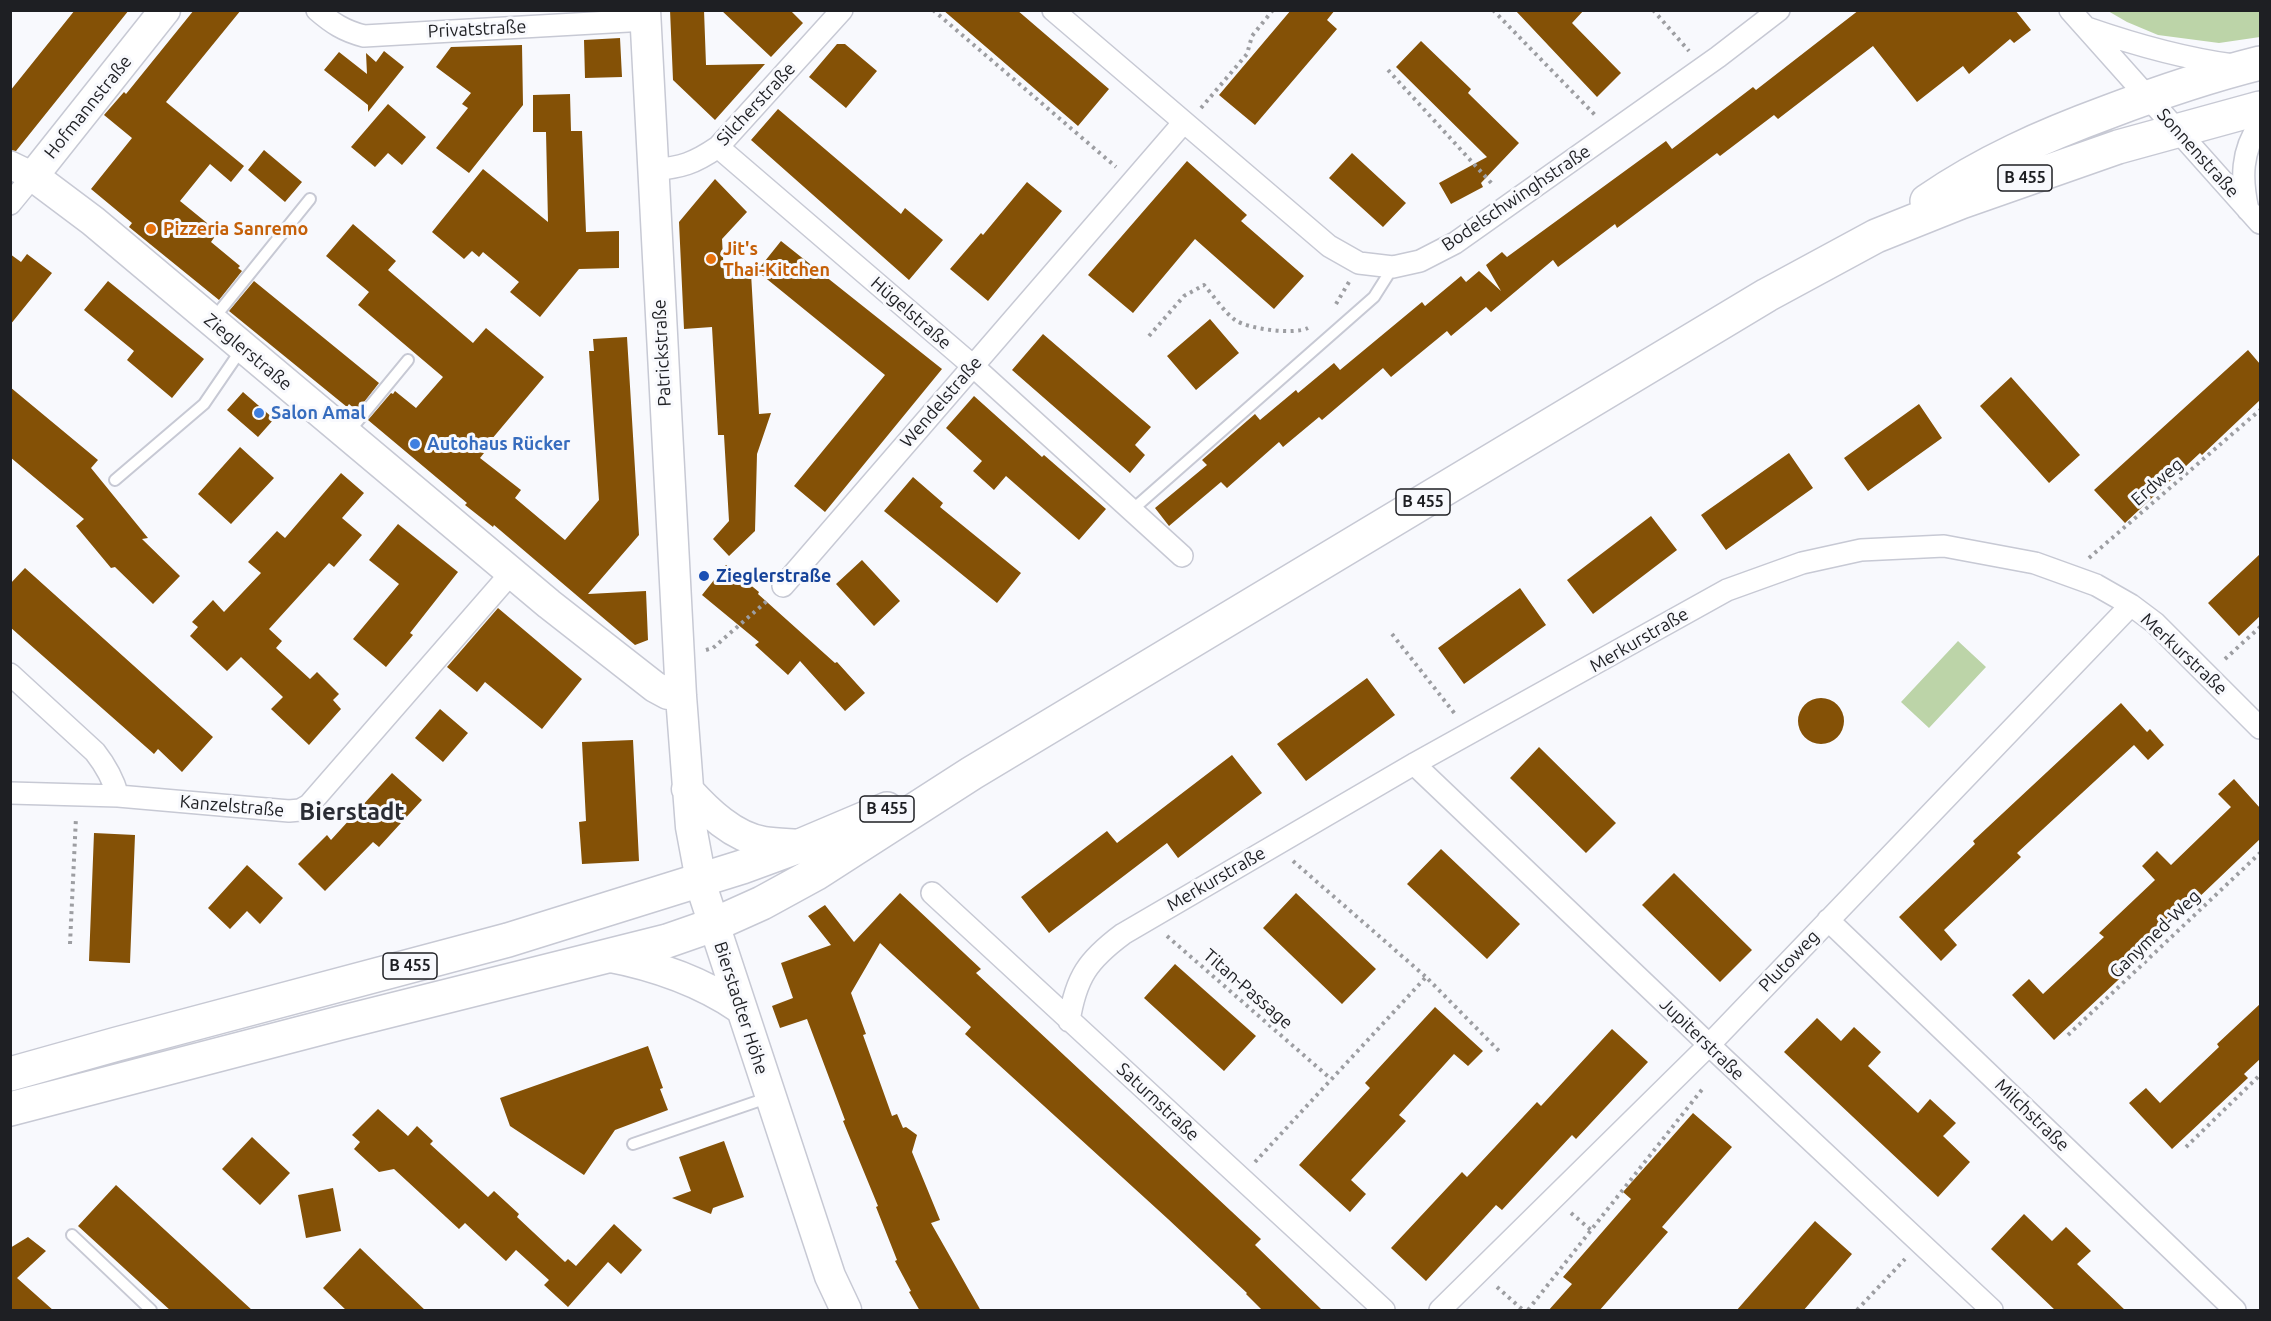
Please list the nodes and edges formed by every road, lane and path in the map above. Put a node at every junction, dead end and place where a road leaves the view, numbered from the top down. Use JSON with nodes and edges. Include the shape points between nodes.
{"nodes":[{"id":1,"x":165,"y":10,"type":"edge"},
{"id":2,"x":317,"y":10,"type":"edge"},
{"id":3,"x":842,"y":10,"type":"edge"},
{"id":4,"x":933,"y":10,"type":"edge"},
{"id":5,"x":1053,"y":10,"type":"edge"},
{"id":6,"x":1274,"y":10,"type":"edge"},
{"id":7,"x":1493,"y":10,"type":"edge"},
{"id":8,"x":1653,"y":10,"type":"edge"},
{"id":9,"x":1779,"y":10,"type":"edge"},
{"id":10,"x":2070,"y":10,"type":"edge"},
{"id":11,"x":645,"y":15,"type":"edge"},
{"id":12,"x":2086,"y":28,"type":"junction"},
{"id":13,"x":2253,"y":65,"type":"edge"},
{"id":14,"x":1703,"y":68,"type":"junction"},
{"id":15,"x":1388,"y":70,"type":"dead end"},
{"id":16,"x":2148,"y":97,"type":"junction"},
{"id":17,"x":2260,"y":108,"type":"edge"},
{"id":18,"x":1185,"y":123,"type":"junction"},
{"id":19,"x":2260,"y":124,"type":"edge"},
{"id":20,"x":2177,"y":131,"type":"junction"},
{"id":21,"x":1612,"y":132,"type":"junction"},
{"id":22,"x":718,"y":147,"type":"junction"},
{"id":23,"x":653,"y":170,"type":"junction"},
{"id":24,"x":22,"y":171,"type":"edge"},
{"id":25,"x":1132,"y":182,"type":"junction"},
{"id":26,"x":310,"y":199,"type":"dead end"},
{"id":27,"x":10,"y":204,"type":"edge"},
{"id":28,"x":1511,"y":204,"type":"junction"},
{"id":29,"x":2254,"y":217,"type":"edge"},
{"id":30,"x":1876,"y":236,"type":"junction"},
{"id":31,"x":1359,"y":263,"type":"junction"},
{"id":32,"x":1392,"y":267,"type":"junction"},
{"id":33,"x":1335,"y":306,"type":"dead end"},
{"id":34,"x":212,"y":321,"type":"junction"},
{"id":35,"x":1313,"y":326,"type":"dead end"},
{"id":36,"x":1149,"y":336,"type":"dead end"},
{"id":37,"x":243,"y":347,"type":"junction"},
{"id":38,"x":408,"y":360,"type":"dead end"},
{"id":39,"x":973,"y":366,"type":"junction"},
{"id":40,"x":2260,"y":410,"type":"edge"},
{"id":41,"x":347,"y":434,"type":"junction"},
{"id":42,"x":115,"y":480,"type":"dead end"},
{"id":43,"x":1132,"y":510,"type":"junction"},
{"id":44,"x":1182,"y":556,"type":"dead end"},
{"id":45,"x":512,"y":572,"type":"junction"},
{"id":46,"x":2070,"y":574,"type":"junction"},
{"id":47,"x":783,"y":586,"type":"joint"},
{"id":48,"x":2131,"y":605,"type":"junction"},
{"id":49,"x":2260,"y":627,"type":"edge"},
{"id":50,"x":1392,"y":634,"type":"dead end"},
{"id":51,"x":680,"y":658,"type":"junction"},
{"id":52,"x":10,"y":674,"type":"edge"},
{"id":53,"x":2208,"y":675,"type":"junction"},
{"id":54,"x":681,"y":696,"type":"junction"},
{"id":55,"x":2260,"y":728,"type":"edge"},
{"id":56,"x":1470,"y":734,"type":"junction"},
{"id":57,"x":1414,"y":764,"type":"junction"},
{"id":58,"x":972,"y":773,"type":"junction"},
{"id":59,"x":687,"y":789,"type":"junction"},
{"id":60,"x":10,"y":794,"type":"edge"},
{"id":61,"x":77,"y":795,"type":"junction"},
{"id":62,"x":118,"y":796,"type":"junction"},
{"id":63,"x":802,"y":845,"type":"junction"},
{"id":64,"x":1275,"y":845,"type":"junction"},
{"id":65,"x":2260,"y":853,"type":"edge"},
{"id":66,"x":701,"y":880,"type":"junction"},
{"id":67,"x":932,"y":893,"type":"dead end"},
{"id":68,"x":1148,"y":919,"type":"junction"},
{"id":69,"x":1828,"y":920,"type":"junction"},
{"id":70,"x":713,"y":924,"type":"junction"},
{"id":71,"x":70,"y":944,"type":"dead end"},
{"id":72,"x":606,"y":956,"type":"junction"},
{"id":73,"x":1426,"y":977,"type":"junction"},
{"id":74,"x":740,"y":1008,"type":"junction"},
{"id":75,"x":1069,"y":1021,"type":"junction"},
{"id":76,"x":2068,"y":1035,"type":"dead end"},
{"id":77,"x":1708,"y":1045,"type":"junction"},
{"id":78,"x":1501,"y":1053,"type":"dead end"},
{"id":79,"x":1725,"y":1060,"type":"junction"},
{"id":80,"x":10,"y":1074,"type":"edge"},
{"id":81,"x":2260,"y":1075,"type":"edge"},
{"id":82,"x":1332,"y":1079,"type":"junction"},
{"id":83,"x":770,"y":1097,"type":"junction"},
{"id":84,"x":18,"y":1109,"type":"edge"},
{"id":85,"x":633,"y":1144,"type":"dead end"},
{"id":86,"x":2186,"y":1147,"type":"dead end"},
{"id":87,"x":1240,"y":1178,"type":"junction"},
{"id":88,"x":72,"y":1235,"type":"dead end"},
{"id":89,"x":1920,"y":1243,"type":"junction"},
{"id":90,"x":1479,"y":1272,"type":"junction"},
{"id":91,"x":151,"y":1311,"type":"edge"},
{"id":92,"x":846,"y":1311,"type":"edge"},
{"id":93,"x":1384,"y":1311,"type":"edge"},
{"id":94,"x":1440,"y":1311,"type":"edge"},
{"id":95,"x":1523,"y":1311,"type":"edge"},
{"id":96,"x":1528,"y":1311,"type":"edge"},
{"id":97,"x":1857,"y":1311,"type":"edge"},
{"id":98,"x":1992,"y":1311,"type":"edge"},
{"id":99,"x":2235,"y":1311,"type":"edge"}],
"edges":[{"from":1,"to":24,"type":"main road","name":"Hofmannstraße"},
{"from":2,"to":11,"type":"street","name":"Privatstraße","via":[[331,23],[364,36]]},
{"from":3,"to":22,"type":"street","name":"Silcherstraße"},
{"from":4,"to":25,"type":"path"},
{"from":5,"to":18,"type":"street","name":"Bodelschwinghstraße"},
{"from":6,"to":18,"type":"path","via":[[1252,36],[1247,54]]},
{"from":7,"to":21,"type":"path"},
{"from":8,"to":14,"type":"path"},
{"from":9,"to":14,"type":"street","name":"Bodelschwinghstraße"},
{"from":10,"to":12,"type":"street","name":"Sonnenstraße"},
{"from":11,"to":23,"type":"main road","name":"Patrickstraße"},
{"from":12,"to":13,"type":"street","via":[[2151,50]]},
{"from":12,"to":16,"type":"street","name":"Sonnenstraße"},
{"from":13,"to":16,"type":"main road","number":"B 455"},
{"from":14,"to":21,"type":"street","name":"Bodelschwinghstraße"},
{"from":15,"to":28,"type":"path"},
{"from":16,"to":20,"type":"street","name":"Sonnenstraße"},
{"from":16,"to":30,"type":"main road","number":"B 455","via":[[2053,132],[1985,164]]},
{"from":17,"to":20,"type":"main road","number":"B 455"},
{"from":18,"to":25,"type":"street","name":"Wendelstraße"},
{"from":18,"to":31,"type":"street","name":"Bodelschwinghstraße","via":[[1329,246]]},
{"from":19,"to":29,"type":"street","name":"Sonnenstraße","via":[[2249,143],[2243,175]]},
{"from":20,"to":29,"type":"street","name":"Sonnenstraße"},
{"from":20,"to":30,"type":"main road","number":"B 455","via":[[2022,179]]},
{"from":21,"to":28,"type":"street","name":"Bodelschwinghstraße"},
{"from":22,"to":23,"type":"street","name":"Silcherstraße","via":[[697,161]]},
{"from":22,"to":39,"type":"street","name":"Hügelstraße"},
{"from":23,"to":51,"type":"main road","name":"Patrickstraße"},
{"from":24,"to":27,"type":"street","name":"Hofmannstraße"},
{"from":24,"to":34,"type":"main road","name":"Zieglerstraße","via":[[93,221]]},
{"from":25,"to":39,"type":"street","name":"Wendelstraße"},
{"from":26,"to":34,"type":"lane"},
{"from":28,"to":32,"type":"street","name":"Bodelschwinghstraße","via":[[1455,243],[1420,261]]},
{"from":30,"to":58,"type":"main road","number":"B 455","via":[[1767,295]]},
{"from":31,"to":32,"type":"street","name":"Bodelschwinghstraße"},
{"from":31,"to":33,"type":"path"},
{"from":32,"to":43,"type":"lane","via":[[1374,297]]},
{"from":34,"to":37,"type":"main road","name":"Zieglerstraße"},
{"from":35,"to":36,"type":"path","via":[[1300,332],[1276,332],[1236,321],[1204,285],[1184,296]]},
{"from":37,"to":41,"type":"main road","name":"Zieglerstraße"},
{"from":37,"to":42,"type":"lane","via":[[204,405]]},
{"from":38,"to":41,"type":"lane"},
{"from":39,"to":43,"type":"street","name":"Hügelstraße"},
{"from":39,"to":47,"type":"street","name":"Wendelstraße"},
{"from":40,"to":46,"type":"path","name":"Erdweg"},
{"from":41,"to":45,"type":"main road","name":"Zieglerstraße"},
{"from":43,"to":44,"type":"street","name":"Hügelstraße"},
{"from":45,"to":54,"type":"main road","name":"Zieglerstraße","via":[[655,687]]},
{"from":45,"to":62,"type":"street","name":"Kanzelstraße","via":[[309,805],[289,811]]},
{"from":46,"to":48,"type":"street","name":"Merkurstraße"},
{"from":46,"to":56,"type":"street","name":"Merkurstraße","via":[[2035,563],[1944,546],[1862,550],[1802,563],[1727,590]]},
{"from":47,"to":51,"type":"path","via":[[713,648]]},
{"from":48,"to":53,"type":"street","name":"Merkurstraße","via":[[2172,638]]},
{"from":48,"to":69,"type":"street","name":"Plutoweg"},
{"from":49,"to":53,"type":"path"},
{"from":50,"to":56,"type":"path"},
{"from":51,"to":54,"type":"main road","name":"Patrickstraße"},
{"from":52,"to":62,"type":"street","via":[[95,752],[106,765]]},
{"from":53,"to":55,"type":"street","name":"Merkurstraße"},
{"from":54,"to":59,"type":"main road","name":"Bierstadter Höhe"},
{"from":56,"to":57,"type":"street","name":"Merkurstraße"},
{"from":57,"to":64,"type":"street","name":"Merkurstraße"},
{"from":57,"to":77,"type":"street","name":"Jupiterstraße"},
{"from":58,"to":63,"type":"main road","number":"B 455"},
{"from":58,"to":70,"type":"main road","number":"B 455","via":[[815,874]]},
{"from":59,"to":63,"type":"main road","via":[[741,835],[764,842]]},
{"from":59,"to":66,"type":"main road","name":"Bierstadter Höhe"},
{"from":60,"to":61,"type":"street","name":"Kanzelstraße"},
{"from":61,"to":62,"type":"street","name":"Kanzelstraße"},
{"from":61,"to":71,"type":"path"},
{"from":63,"to":66,"type":"main road","number":"B 455"},
{"from":64,"to":68,"type":"street","name":"Merkurstraße"},
{"from":64,"to":73,"type":"path"},
{"from":65,"to":76,"type":"path","name":"Ganymed-Weg"},
{"from":66,"to":70,"type":"main road","name":"Bierstadter Höhe"},
{"from":66,"to":80,"type":"main road","number":"B 455","via":[[508,940]]},
{"from":67,"to":75,"type":"street","name":"Saturnstraße"},
{"from":68,"to":75,"type":"street","name":"Merkurstraße","via":[[1091,961],[1073,998]]},
{"from":68,"to":82,"type":"path","name":"Titan-Passage"},
{"from":69,"to":77,"type":"street","name":"Plutoweg"},
{"from":69,"to":99,"type":"street","name":"Milchstraße"},
{"from":70,"to":72,"type":"main road","number":"B 455","via":[[667,941]]},
{"from":70,"to":74,"type":"main road","name":"Bierstadter Höhe"},
{"from":72,"to":74,"type":"main road","via":[[676,974]]},
{"from":72,"to":84,"type":"main road","number":"B 455"},
{"from":73,"to":78,"type":"path"},
{"from":73,"to":82,"type":"path"},
{"from":74,"to":83,"type":"main road","name":"Bierstadter Höhe"},
{"from":75,"to":87,"type":"street","name":"Saturnstraße"},
{"from":77,"to":79,"type":"street","name":"Jupiterstraße"},
{"from":77,"to":90,"type":"street","name":"Plutoweg"},
{"from":79,"to":89,"type":"street","name":"Jupiterstraße"},
{"from":79,"to":96,"type":"path"},
{"from":81,"to":86,"type":"path"},
{"from":82,"to":87,"type":"path"},
{"from":83,"to":85,"type":"lane"},
{"from":83,"to":92,"type":"main road","name":"Bierstadter Höhe","via":[[830,1276]]},
{"from":87,"to":93,"type":"street","name":"Saturnstraße"},
{"from":88,"to":91,"type":"lane"},
{"from":89,"to":97,"type":"path"},
{"from":89,"to":98,"type":"street","name":"Jupiterstraße"},
{"from":90,"to":94,"type":"street","name":"Plutoweg"},
{"from":90,"to":95,"type":"path"}]}
